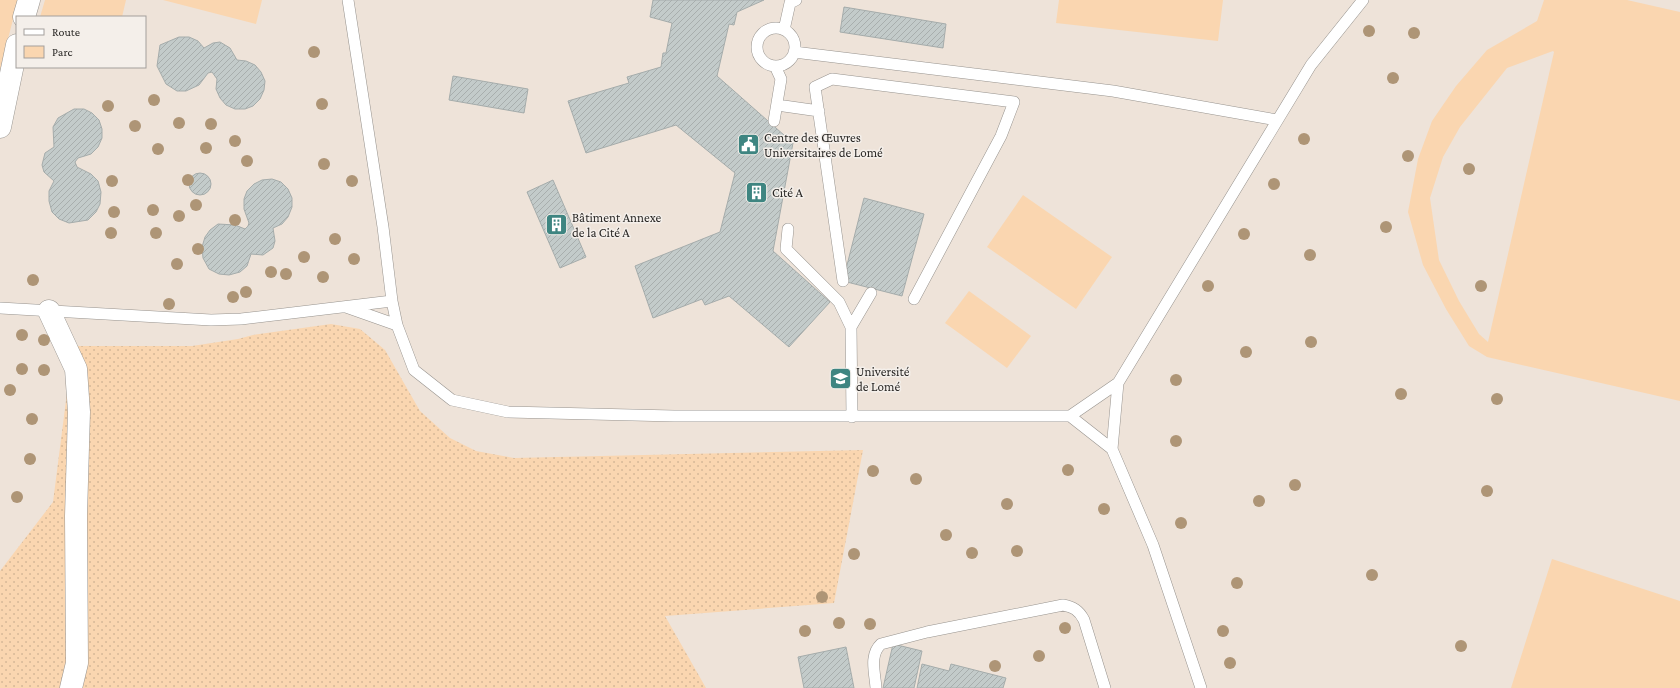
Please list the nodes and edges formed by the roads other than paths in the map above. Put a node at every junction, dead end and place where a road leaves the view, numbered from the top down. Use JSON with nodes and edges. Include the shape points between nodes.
{"nodes":[{"id":1,"x":29,"y":0,"type":"edge"},
{"id":2,"x":348,"y":0,"type":"edge"},
{"id":3,"x":796,"y":0,"type":"edge"},
{"id":4,"x":1363,"y":0,"type":"edge"},
{"id":5,"x":24,"y":16,"type":"edge"},
{"id":6,"x":784,"y":30,"type":"junction"},
{"id":7,"x":16,"y":50,"type":"edge"},
{"id":8,"x":794,"y":52,"type":"junction"},
{"id":9,"x":775,"y":66,"type":"junction"},
{"id":10,"x":777,"y":105,"type":"junction"},
{"id":11,"x":819,"y":111,"type":"junction"},
{"id":12,"x":1277,"y":120,"type":"junction"},
{"id":13,"x":774,"y":121,"type":"dead end"},
{"id":14,"x":0,"y":127,"type":"edge"},
{"id":15,"x":788,"y":229,"type":"dead end"},
{"id":16,"x":843,"y":281,"type":"dead end"},
{"id":17,"x":872,"y":293,"type":"dead end"},
{"id":18,"x":914,"y":299,"type":"dead end"},
{"id":19,"x":392,"y":301,"type":"junction"},
{"id":20,"x":343,"y":306,"type":"junction"},
{"id":21,"x":0,"y":308,"type":"edge"},
{"id":22,"x":49,"y":311,"type":"junction"},
{"id":23,"x":397,"y":325,"type":"junction"},
{"id":24,"x":851,"y":327,"type":"junction"},
{"id":25,"x":1118,"y":383,"type":"junction"},
{"id":26,"x":1070,"y":416,"type":"junction"},
{"id":27,"x":852,"y":417,"type":"junction"},
{"id":28,"x":1112,"y":449,"type":"junction"},
{"id":29,"x":71,"y":688,"type":"edge"},
{"id":30,"x":876,"y":688,"type":"edge"},
{"id":31,"x":1105,"y":688,"type":"edge"},
{"id":32,"x":1201,"y":688,"type":"edge"}],
"edges":[{"from":1,"to":5,"type":"street"},
{"from":2,"to":19,"type":"lane"},
{"from":3,"to":6,"type":"lane","via":[[790,3]]},
{"from":4,"to":12,"type":"lane","via":[[1310,65]]},
{"from":6,"to":8,"type":"lane","via":[[791,35]]},
{"from":6,"to":9,"type":"lane","via":[[768,30],[761,35],[757,43],[757,51],[761,58],[767,64]]},
{"from":7,"to":14,"type":"street"},
{"from":8,"to":9,"type":"lane","via":[[784,64]]},
{"from":8,"to":12,"type":"lane","via":[[1113,91]]},
{"from":9,"to":10,"type":"lane","via":[[781,79]]},
{"from":10,"to":11,"type":"lane"},
{"from":10,"to":13,"type":"lane"},
{"from":11,"to":16,"type":"lane"},
{"from":11,"to":18,"type":"lane","via":[[815,87],[832,79],[1014,102],[1001,136]]},
{"from":12,"to":25,"type":"lane"},
{"from":15,"to":24,"type":"lane","via":[[786,250],[839,302]]},
{"from":17,"to":24,"type":"lane"},
{"from":19,"to":20,"type":"lane"},
{"from":19,"to":23,"type":"lane"},
{"from":20,"to":22,"type":"lane","via":[[241,319],[211,320]]},
{"from":20,"to":23,"type":"lane"},
{"from":21,"to":22,"type":"lane"},
{"from":22,"to":29,"type":"street","via":[[76,369],[79,412],[76,516],[77,663]]},
{"from":23,"to":27,"type":"lane","via":[[414,370],[452,400],[501,410],[674,416]]},
{"from":24,"to":27,"type":"lane"},
{"from":25,"to":26,"type":"lane"},
{"from":25,"to":28,"type":"lane"},
{"from":26,"to":27,"type":"lane"},
{"from":26,"to":28,"type":"lane"},
{"from":28,"to":32,"type":"lane","via":[[1153,545]]},
{"from":30,"to":31,"type":"lane","via":[[873,657],[881,644],[927,632],[1063,605],[1074,608],[1084,620]]}]}
